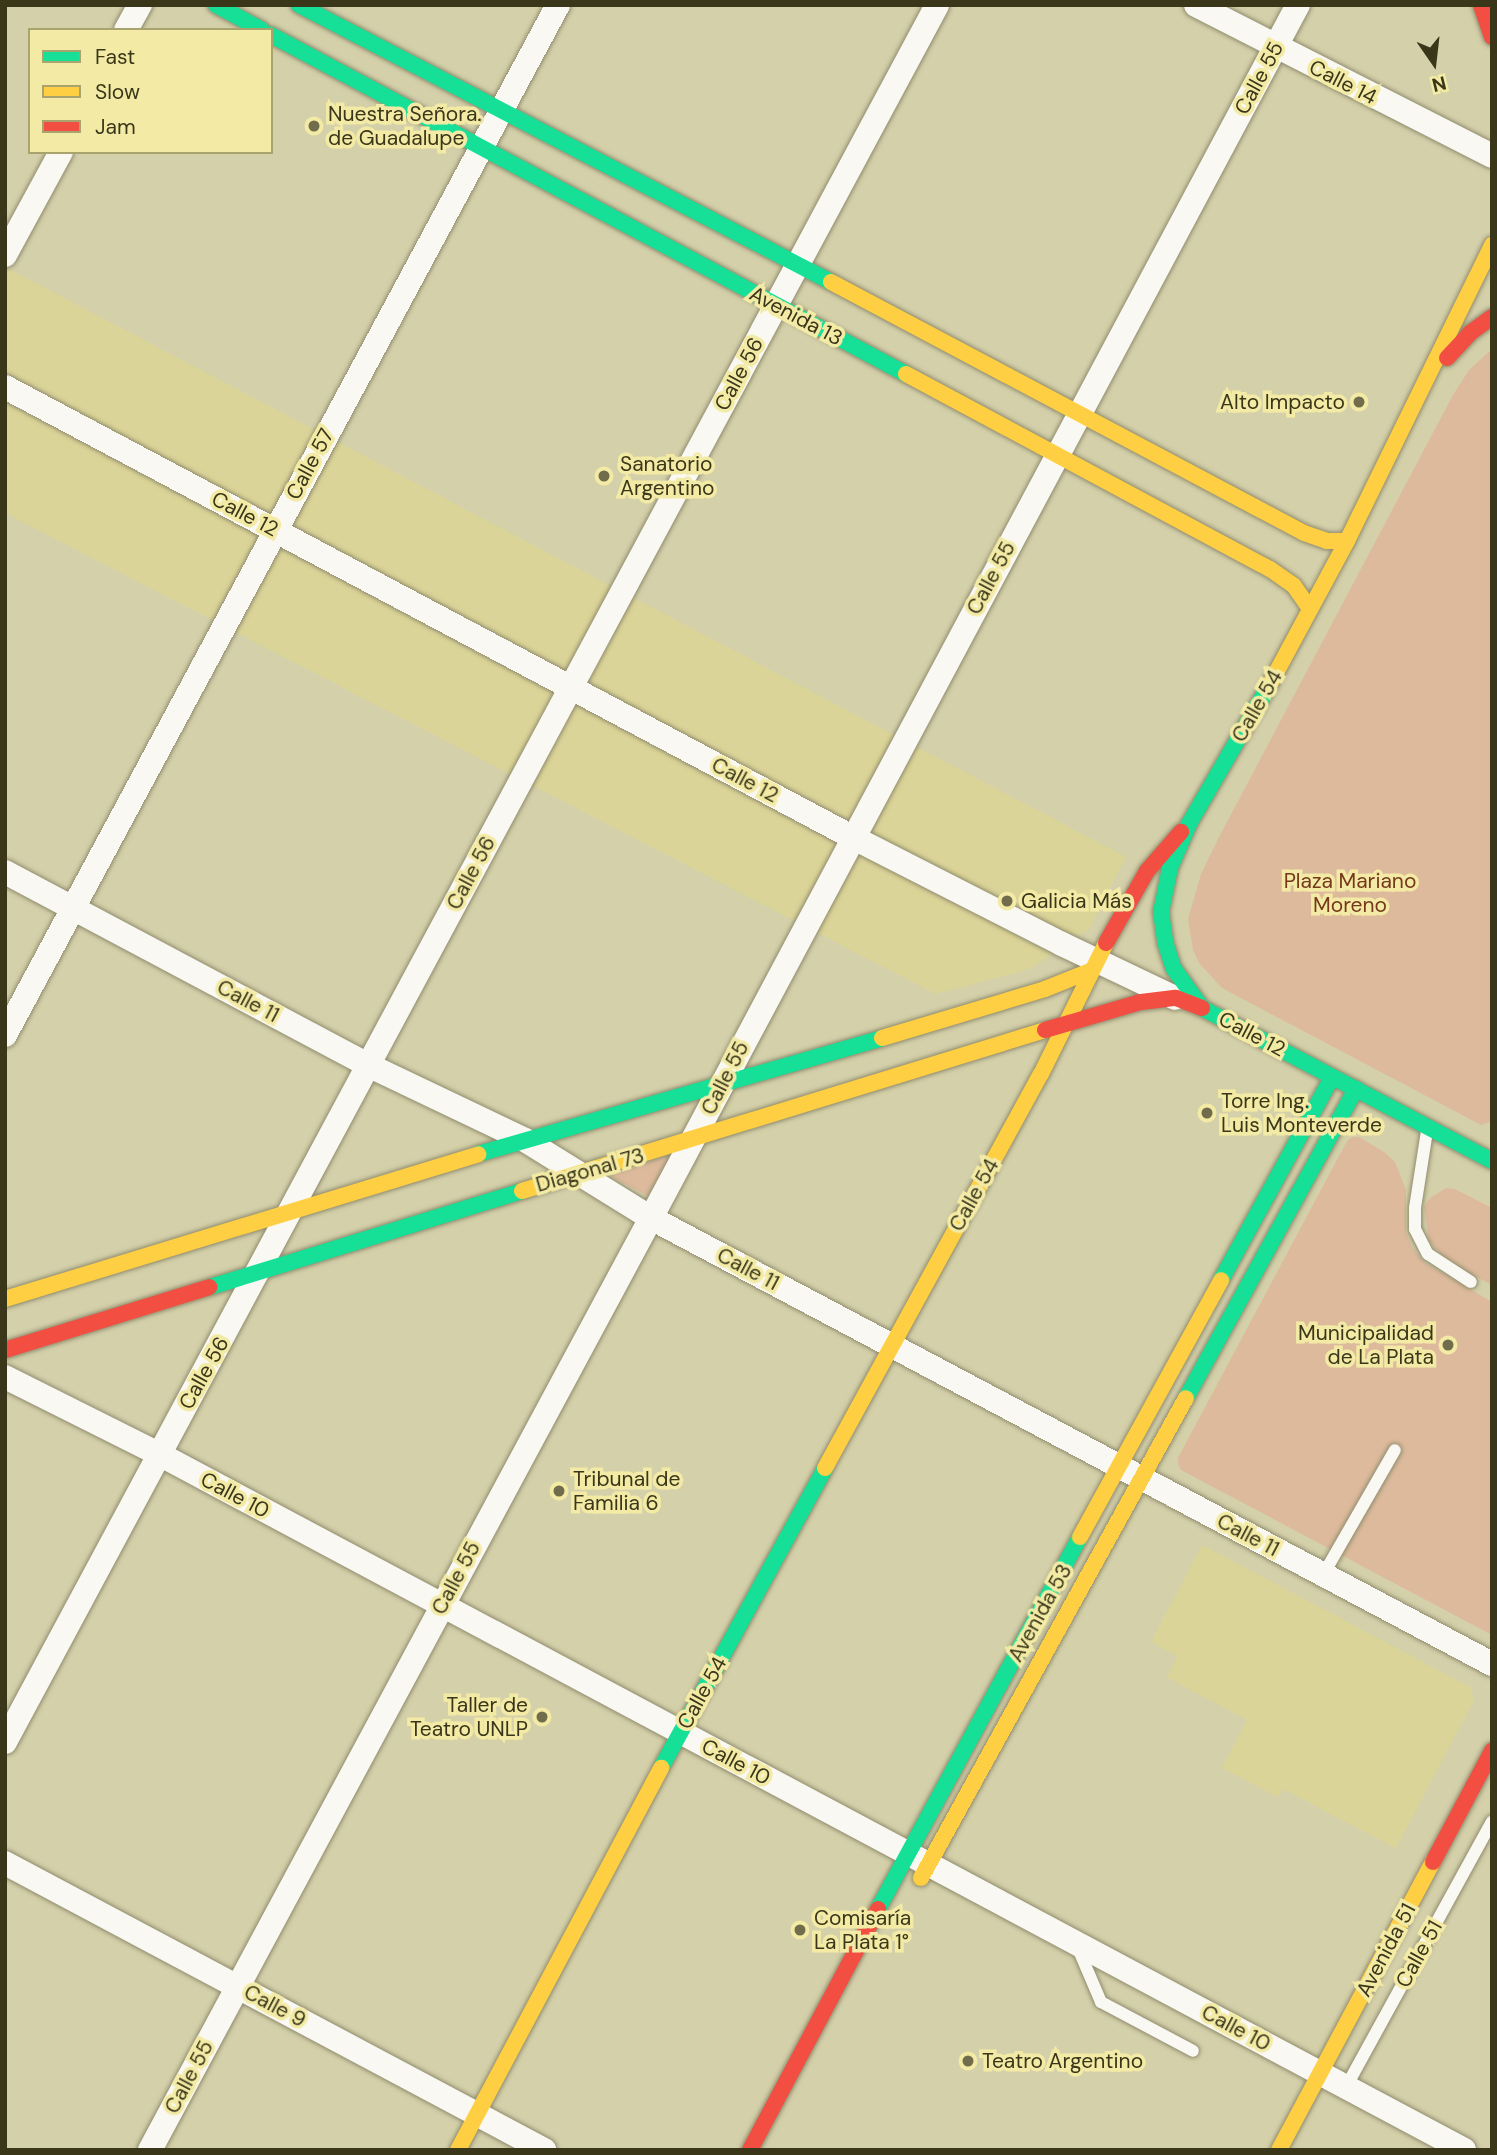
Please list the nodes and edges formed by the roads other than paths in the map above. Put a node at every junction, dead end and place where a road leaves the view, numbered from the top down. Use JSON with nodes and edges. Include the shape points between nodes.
{"nodes":[{"id":1,"x":139,"y":5,"type":"edge"},
{"id":2,"x":216,"y":5,"type":"edge"},
{"id":3,"x":299,"y":5,"type":"edge"},
{"id":4,"x":558,"y":5,"type":"edge"},
{"id":5,"x":937,"y":5,"type":"edge"},
{"id":6,"x":1196,"y":5,"type":"edge"},
{"id":7,"x":1298,"y":5,"type":"edge"},
{"id":8,"x":1481,"y":5,"type":"edge"},
{"id":9,"x":127,"y":28,"type":"edge"},
{"id":10,"x":258,"y":28,"type":"edge"},
{"id":11,"x":273,"y":36,"type":"edge"},
{"id":12,"x":1492,"y":37,"type":"edge"},
{"id":13,"x":1275,"y":48,"type":"junction"},
{"id":14,"x":501,"y":111,"type":"junction"},
{"id":15,"x":482,"y":147,"type":"junction"},
{"id":16,"x":60,"y":154,"type":"edge"},
{"id":17,"x":1492,"y":156,"type":"edge"},
{"id":18,"x":1489,"y":252,"type":"edge"},
{"id":19,"x":5,"y":255,"type":"edge"},
{"id":20,"x":798,"y":265,"type":"junction"},
{"id":21,"x":776,"y":305,"type":"junction"},
{"id":22,"x":1492,"y":317,"type":"edge"},
{"id":23,"x":1426,"y":382,"type":"junction"},
{"id":24,"x":5,"y":387,"type":"edge"},
{"id":25,"x":1080,"y":412,"type":"junction"},
{"id":26,"x":1057,"y":456,"type":"junction"},
{"id":27,"x":276,"y":530,"type":"junction"},
{"id":28,"x":1347,"y":541,"type":"junction"},
{"id":29,"x":1310,"y":609,"type":"junction"},
{"id":30,"x":570,"y":687,"type":"junction"},
{"id":31,"x":1189,"y":824,"type":"junction"},
{"id":32,"x":852,"y":837,"type":"junction"},
{"id":33,"x":5,"y":872,"type":"edge"},
{"id":34,"x":73,"y":908,"type":"junction"},
{"id":35,"x":1093,"y":966,"type":"junction"},
{"id":36,"x":1175,"y":998,"type":"junction"},
{"id":37,"x":1202,"y":1008,"type":"junction"},
{"id":38,"x":1067,"y":1023,"type":"junction"},
{"id":39,"x":5,"y":1035,"type":"edge"},
{"id":40,"x":368,"y":1065,"type":"junction"},
{"id":41,"x":1332,"y":1077,"type":"junction"},
{"id":42,"x":720,"y":1087,"type":"junction"},
{"id":43,"x":1356,"y":1089,"type":"junction"},
{"id":44,"x":1427,"y":1128,"type":"junction"},
{"id":45,"x":525,"y":1140,"type":"junction"},
{"id":46,"x":692,"y":1141,"type":"junction"},
{"id":47,"x":1492,"y":1161,"type":"edge"},
{"id":48,"x":579,"y":1172,"type":"junction"},
{"id":49,"x":288,"y":1214,"type":"junction"},
{"id":50,"x":652,"y":1218,"type":"junction"},
{"id":51,"x":259,"y":1273,"type":"junction"},
{"id":52,"x":1471,"y":1282,"type":"dead end"},
{"id":53,"x":5,"y":1299,"type":"edge"},
{"id":54,"x":892,"y":1344,"type":"junction"},
{"id":55,"x":5,"y":1350,"type":"edge"},
{"id":56,"x":5,"y":1377,"type":"edge"},
{"id":57,"x":1395,"y":1450,"type":"dead end"},
{"id":58,"x":159,"y":1454,"type":"junction"},
{"id":59,"x":1120,"y":1467,"type":"junction"},
{"id":60,"x":1143,"y":1479,"type":"junction"},
{"id":61,"x":1323,"y":1575,"type":"junction"},
{"id":62,"x":441,"y":1605,"type":"junction"},
{"id":63,"x":1492,"y":1664,"type":"edge"},
{"id":64,"x":680,"y":1732,"type":"junction"},
{"id":65,"x":5,"y":1742,"type":"edge"},
{"id":66,"x":1492,"y":1751,"type":"edge"},
{"id":67,"x":1492,"y":1821,"type":"edge"},
{"id":68,"x":917,"y":1858,"type":"junction"},
{"id":69,"x":5,"y":1863,"type":"edge"},
{"id":70,"x":915,"y":1888,"type":"dead end"},
{"id":71,"x":1076,"y":1943,"type":"junction"},
{"id":72,"x":237,"y":1986,"type":"junction"},
{"id":73,"x":1193,"y":2050,"type":"dead end"},
{"id":74,"x":1320,"y":2073,"type":"junction"},
{"id":75,"x":1346,"y":2087,"type":"junction"},
{"id":76,"x":477,"y":2114,"type":"junction"},
{"id":77,"x":150,"y":2150,"type":"edge"},
{"id":78,"x":458,"y":2150,"type":"edge"},
{"id":79,"x":544,"y":2150,"type":"edge"},
{"id":80,"x":750,"y":2150,"type":"edge"},
{"id":81,"x":1279,"y":2150,"type":"edge"},
{"id":82,"x":1464,"y":2150,"type":"edge"}],
"edges":[{"from":1,"to":9,"type":"street"},
{"from":2,"to":10,"type":"main road"},
{"from":3,"to":14,"type":"main road"},
{"from":4,"to":14,"type":"street","name":"Calle 57"},
{"from":5,"to":20,"type":"street","name":"Calle 56"},
{"from":6,"to":13,"type":"street","name":"Calle 14"},
{"from":7,"to":13,"type":"street","name":"Calle 55"},
{"from":8,"to":12,"type":"main road"},
{"from":11,"to":15,"type":"main road","name":"Avenida 13"},
{"from":13,"to":17,"type":"street","name":"Calle 14"},
{"from":13,"to":25,"type":"street","name":"Calle 55"},
{"from":14,"to":15,"type":"street","name":"Calle 57"},
{"from":14,"to":20,"type":"main road"},
{"from":15,"to":21,"type":"main road","name":"Avenida 13"},
{"from":15,"to":27,"type":"street","name":"Calle 57"},
{"from":16,"to":19,"type":"street"},
{"from":18,"to":23,"type":"main road","name":"Calle 54"},
{"from":20,"to":21,"type":"street","name":"Calle 56"},
{"from":20,"to":25,"type":"main road"},
{"from":21,"to":26,"type":"main road","name":"Avenida 13"},
{"from":21,"to":30,"type":"street","name":"Calle 56"},
{"from":22,"to":23,"type":"main road","via":[[1470,333]]},
{"from":23,"to":28,"type":"main road","name":"Calle 54"},
{"from":24,"to":27,"type":"street","name":"Calle 12"},
{"from":25,"to":26,"type":"street","name":"Calle 55"},
{"from":25,"to":28,"type":"main road","via":[[1304,533],[1327,541]]},
{"from":26,"to":29,"type":"main road","name":"Avenida 13","via":[[1270,569],[1294,586]]},
{"from":26,"to":32,"type":"street","name":"Calle 55"},
{"from":27,"to":30,"type":"street","name":"Calle 12"},
{"from":27,"to":34,"type":"street","name":"Calle 57"},
{"from":28,"to":29,"type":"main road","name":"Calle 54"},
{"from":29,"to":31,"type":"main road","name":"Calle 54"},
{"from":30,"to":32,"type":"street","name":"Calle 12"},
{"from":30,"to":40,"type":"street","name":"Calle 56"},
{"from":31,"to":35,"type":"main road","name":"Calle 54","via":[[1147,871]]},
{"from":31,"to":37,"type":"main road","via":[[1163,892],[1162,926],[1174,969]]},
{"from":32,"to":35,"type":"street","name":"Calle 12"},
{"from":32,"to":42,"type":"street","name":"Calle 55"},
{"from":33,"to":34,"type":"street","name":"Calle 11"},
{"from":34,"to":39,"type":"street","name":"Calle 57"},
{"from":34,"to":40,"type":"street","name":"Calle 11"},
{"from":35,"to":36,"type":"street","name":"Calle 12"},
{"from":35,"to":38,"type":"main road","name":"Calle 54"},
{"from":35,"to":42,"type":"main road","via":[[1045,989]]},
{"from":36,"to":37,"type":"main road","name":"Calle 12"},
{"from":36,"to":38,"type":"main road","name":"Diagonal 73","via":[[1141,1002]]},
{"from":37,"to":41,"type":"main road","name":"Calle 12"},
{"from":38,"to":46,"type":"main road","name":"Diagonal 73"},
{"from":38,"to":54,"type":"main road","name":"Calle 54"},
{"from":40,"to":45,"type":"street","name":"Calle 11"},
{"from":40,"to":49,"type":"street","name":"Calle 56"},
{"from":41,"to":43,"type":"main road","name":"Calle 12"},
{"from":41,"to":59,"type":"main road","name":"Avenida 53"},
{"from":42,"to":45,"type":"main road"},
{"from":42,"to":46,"type":"street","name":"Calle 55"},
{"from":43,"to":44,"type":"main road","name":"Calle 12"},
{"from":43,"to":60,"type":"main road","name":"Avenida 53"},
{"from":44,"to":47,"type":"main road","name":"Calle 12"},
{"from":44,"to":52,"type":"lane","via":[[1415,1229],[1428,1254]]},
{"from":45,"to":48,"type":"street","name":"Calle 11"},
{"from":45,"to":49,"type":"main road"},
{"from":46,"to":48,"type":"main road","name":"Diagonal 73"},
{"from":46,"to":50,"type":"street","name":"Calle 55"},
{"from":48,"to":50,"type":"street","name":"Calle 11"},
{"from":48,"to":51,"type":"main road","name":"Diagonal 73"},
{"from":49,"to":51,"type":"street","name":"Calle 56"},
{"from":49,"to":53,"type":"main road"},
{"from":50,"to":54,"type":"street","name":"Calle 11"},
{"from":50,"to":62,"type":"street","name":"Calle 55"},
{"from":51,"to":55,"type":"main road","name":"Diagonal 73"},
{"from":51,"to":58,"type":"street","name":"Calle 56"},
{"from":54,"to":59,"type":"street","name":"Calle 11"},
{"from":54,"to":64,"type":"main road","name":"Calle 54"},
{"from":56,"to":58,"type":"street","name":"Calle 10"},
{"from":57,"to":61,"type":"lane"},
{"from":58,"to":62,"type":"street","name":"Calle 10"},
{"from":58,"to":65,"type":"street","name":"Calle 56"},
{"from":59,"to":60,"type":"street","name":"Calle 11"},
{"from":59,"to":68,"type":"main road","name":"Avenida 53"},
{"from":60,"to":61,"type":"street","name":"Calle 11"},
{"from":60,"to":68,"type":"main road","name":"Avenida 53"},
{"from":61,"to":63,"type":"street","name":"Calle 11"},
{"from":62,"to":64,"type":"street","name":"Calle 10"},
{"from":62,"to":72,"type":"street","name":"Calle 55"},
{"from":64,"to":68,"type":"street","name":"Calle 10"},
{"from":64,"to":76,"type":"main road","name":"Calle 54"},
{"from":66,"to":74,"type":"main road","name":"Avenida 51"},
{"from":67,"to":75,"type":"lane","name":"Calle 51"},
{"from":68,"to":70,"type":"main road","name":"Avenida 53"},
{"from":68,"to":71,"type":"street","name":"Calle 10"},
{"from":68,"to":80,"type":"main road","name":"Avenida 53"},
{"from":69,"to":72,"type":"street","name":"Calle 9"},
{"from":71,"to":73,"type":"lane","via":[[1101,2002]]},
{"from":71,"to":74,"type":"street","name":"Calle 10"},
{"from":72,"to":76,"type":"street","name":"Calle 9"},
{"from":72,"to":77,"type":"street","name":"Calle 55"},
{"from":74,"to":75,"type":"street","name":"Calle 10"},
{"from":74,"to":81,"type":"main road","name":"Avenida 51"},
{"from":75,"to":82,"type":"street","name":"Calle 10"},
{"from":76,"to":78,"type":"main road","name":"Calle 54"},
{"from":76,"to":79,"type":"street","name":"Calle 9"}]}
